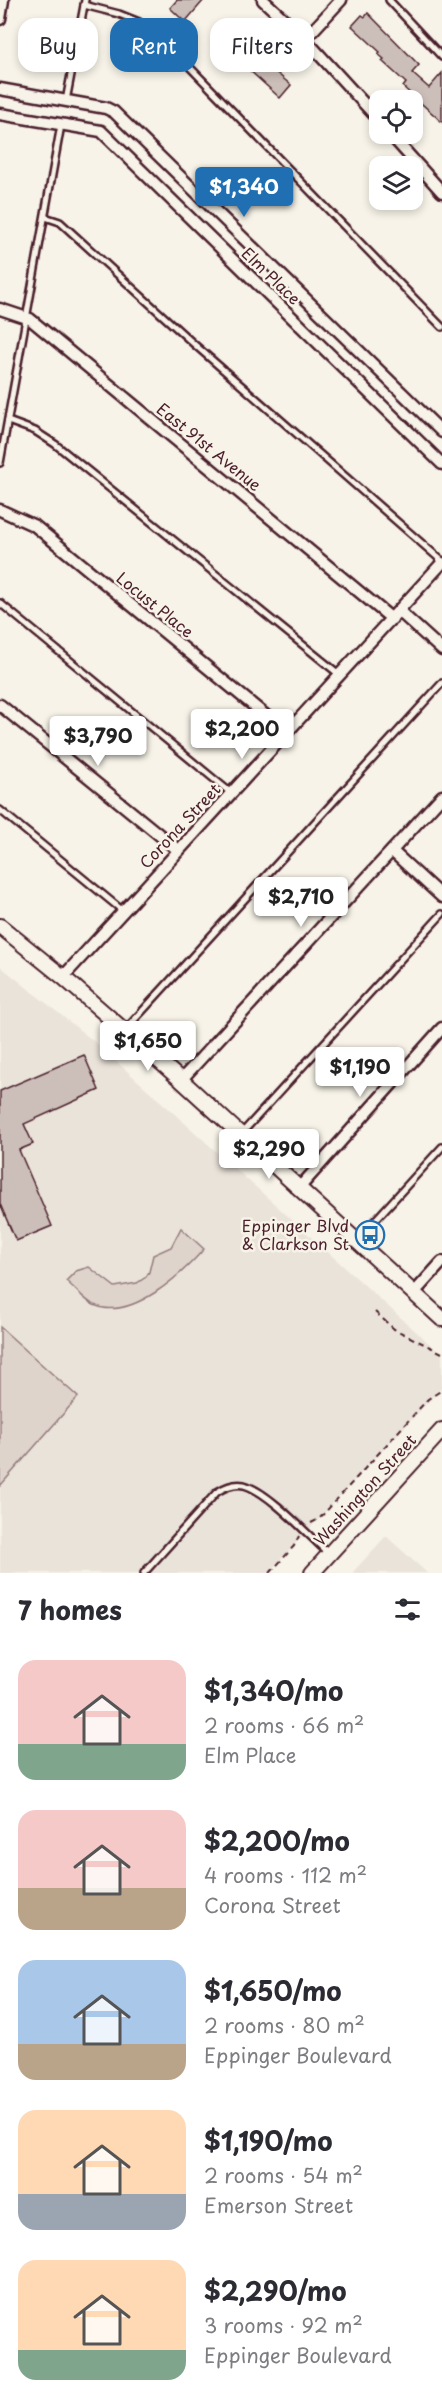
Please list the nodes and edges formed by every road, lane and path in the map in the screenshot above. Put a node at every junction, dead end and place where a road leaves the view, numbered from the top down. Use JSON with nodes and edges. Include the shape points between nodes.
{"nodes":[{"id":1,"x":3,"y":0,"type":"edge"},
{"id":2,"x":263,"y":0,"type":"edge"},
{"id":3,"x":341,"y":0,"type":"edge"},
{"id":4,"x":389,"y":0,"type":"edge"},
{"id":5,"x":85,"y":2,"type":"edge"},
{"id":6,"x":282,"y":18,"type":"edge"},
{"id":7,"x":0,"y":19,"type":"edge"},
{"id":8,"x":314,"y":29,"type":"edge"},
{"id":9,"x":314,"y":49,"type":"edge"},
{"id":10,"x":442,"y":57,"type":"edge"},
{"id":11,"x":0,"y":88,"type":"edge"},
{"id":12,"x":66,"y":100,"type":"junction"},
{"id":13,"x":369,"y":109,"type":"edge"},
{"id":14,"x":0,"y":114,"type":"edge"},
{"id":15,"x":61,"y":123,"type":"junction"},
{"id":16,"x":399,"y":144,"type":"edge"},
{"id":17,"x":442,"y":192,"type":"edge"},
{"id":18,"x":45,"y":217,"type":"junction"},
{"id":19,"x":0,"y":309,"type":"edge"},
{"id":20,"x":26,"y":317,"type":"junction"},
{"id":21,"x":442,"y":327,"type":"edge"},
{"id":22,"x":8,"y":421,"type":"junction"},
{"id":23,"x":442,"y":432,"type":"edge"},
{"id":24,"x":0,"y":463,"type":"edge"},
{"id":25,"x":442,"y":464,"type":"edge"},
{"id":26,"x":0,"y":510,"type":"edge"},
{"id":27,"x":442,"y":562,"type":"edge"},
{"id":28,"x":0,"y":603,"type":"edge"},
{"id":29,"x":395,"y":615,"type":"junction"},
{"id":30,"x":442,"y":650,"type":"edge"},
{"id":31,"x":340,"y":675,"type":"junction"},
{"id":32,"x":442,"y":683,"type":"edge"},
{"id":33,"x":0,"y":705,"type":"edge"},
{"id":34,"x":287,"y":733,"type":"junction"},
{"id":35,"x":231,"y":793,"type":"junction"},
{"id":36,"x":442,"y":796,"type":"edge"},
{"id":37,"x":0,"y":810,"type":"edge"},
{"id":38,"x":178,"y":850,"type":"junction"},
{"id":39,"x":392,"y":851,"type":"junction"},
{"id":40,"x":442,"y":897,"type":"edge"},
{"id":41,"x":123,"y":911,"type":"junction"},
{"id":42,"x":442,"y":914,"type":"edge"},
{"id":43,"x":0,"y":926,"type":"edge"},
{"id":44,"x":63,"y":977,"type":"junction"},
{"id":45,"x":442,"y":1028,"type":"edge"},
{"id":46,"x":125,"y":1030,"type":"junction"},
{"id":47,"x":181,"y":1080,"type":"junction"},
{"id":48,"x":241,"y":1134,"type":"junction"},
{"id":49,"x":442,"y":1147,"type":"edge"},
{"id":50,"x":300,"y":1187,"type":"junction"},
{"id":51,"x":357,"y":1240,"type":"junction"},
{"id":52,"x":440,"y":1268,"type":"edge"},
{"id":53,"x":414,"y":1293,"type":"junction"},
{"id":54,"x":375,"y":1312,"type":"dead end"},
{"id":55,"x":440,"y":1313,"type":"edge"},
{"id":56,"x":442,"y":1353,"type":"edge"},
{"id":57,"x":442,"y":1390,"type":"edge"},
{"id":58,"x":442,"y":1430,"type":"edge"},
{"id":59,"x":303,"y":1530,"type":"junction"},
{"id":60,"x":329,"y":1554,"type":"junction"},
{"id":61,"x":144,"y":1573,"type":"edge"},
{"id":62,"x":270,"y":1573,"type":"edge"},
{"id":63,"x":312,"y":1573,"type":"edge"}],
"edges":[{"from":1,"to":7,"type":"street"},
{"from":2,"to":6,"type":"street"},
{"from":3,"to":8,"type":"street"},
{"from":4,"to":10,"type":"lane"},
{"from":5,"to":12,"type":"lane"},
{"from":5,"to":21,"type":"lane","via":[[138,22],[172,50]]},
{"from":9,"to":13,"type":"street"},
{"from":11,"to":12,"type":"street","name":"Elm Place"},
{"from":12,"to":23,"type":"street","name":"Elm Place","via":[[114,112]]},
{"from":14,"to":15,"type":"street","name":"Elm Place"},
{"from":15,"to":18,"type":"lane"},
{"from":15,"to":25,"type":"street","name":"Elm Place","via":[[101,131]]},
{"from":16,"to":17,"type":"street"},
{"from":18,"to":20,"type":"lane"},
{"from":18,"to":27,"type":"lane","via":[[60,222]]},
{"from":19,"to":20,"type":"street","name":"East 91st Avenue"},
{"from":20,"to":22,"type":"lane"},
{"from":20,"to":29,"type":"street","name":"East 91st Avenue"},
{"from":22,"to":24,"type":"lane"},
{"from":22,"to":31,"type":"lane","via":[[35,430],[55,444]]},
{"from":26,"to":34,"type":"street","name":"Locust Place","via":[[35,526]]},
{"from":27,"to":29,"type":"street","name":"Corona Street"},
{"from":28,"to":35,"type":"lane"},
{"from":29,"to":30,"type":"street","name":"East 91st Avenue"},
{"from":29,"to":31,"type":"street","name":"Corona Street"},
{"from":31,"to":34,"type":"street","name":"Corona Street"},
{"from":32,"to":46,"type":"lane"},
{"from":33,"to":38,"type":"street"},
{"from":34,"to":35,"type":"street","name":"Corona Street"},
{"from":35,"to":38,"type":"street","name":"Corona Street"},
{"from":36,"to":39,"type":"street"},
{"from":37,"to":41,"type":"lane"},
{"from":38,"to":41,"type":"street","name":"Corona Street"},
{"from":39,"to":40,"type":"street"},
{"from":39,"to":47,"type":"street"},
{"from":41,"to":44,"type":"street","name":"Corona Street"},
{"from":42,"to":48,"type":"lane"},
{"from":43,"to":44,"type":"street"},
{"from":44,"to":46,"type":"street"},
{"from":45,"to":50,"type":"street"},
{"from":46,"to":47,"type":"street"},
{"from":47,"to":48,"type":"street"},
{"from":48,"to":50,"type":"street"},
{"from":49,"to":51,"type":"lane"},
{"from":50,"to":51,"type":"street"},
{"from":51,"to":53,"type":"street"},
{"from":52,"to":53,"type":"street"},
{"from":53,"to":55,"type":"street"},
{"from":54,"to":56,"type":"path","via":[[394,1329]]},
{"from":57,"to":59,"type":"path","via":[[428,1399],[319,1519]]},
{"from":58,"to":60,"type":"street","name":"Washington Street"},
{"from":59,"to":60,"type":"lane"},
{"from":59,"to":61,"type":"lane","via":[[262,1493],[243,1485],[228,1486],[217,1492]]},
{"from":59,"to":62,"type":"path"},
{"from":60,"to":63,"type":"street","name":"Washington Street"}]}
